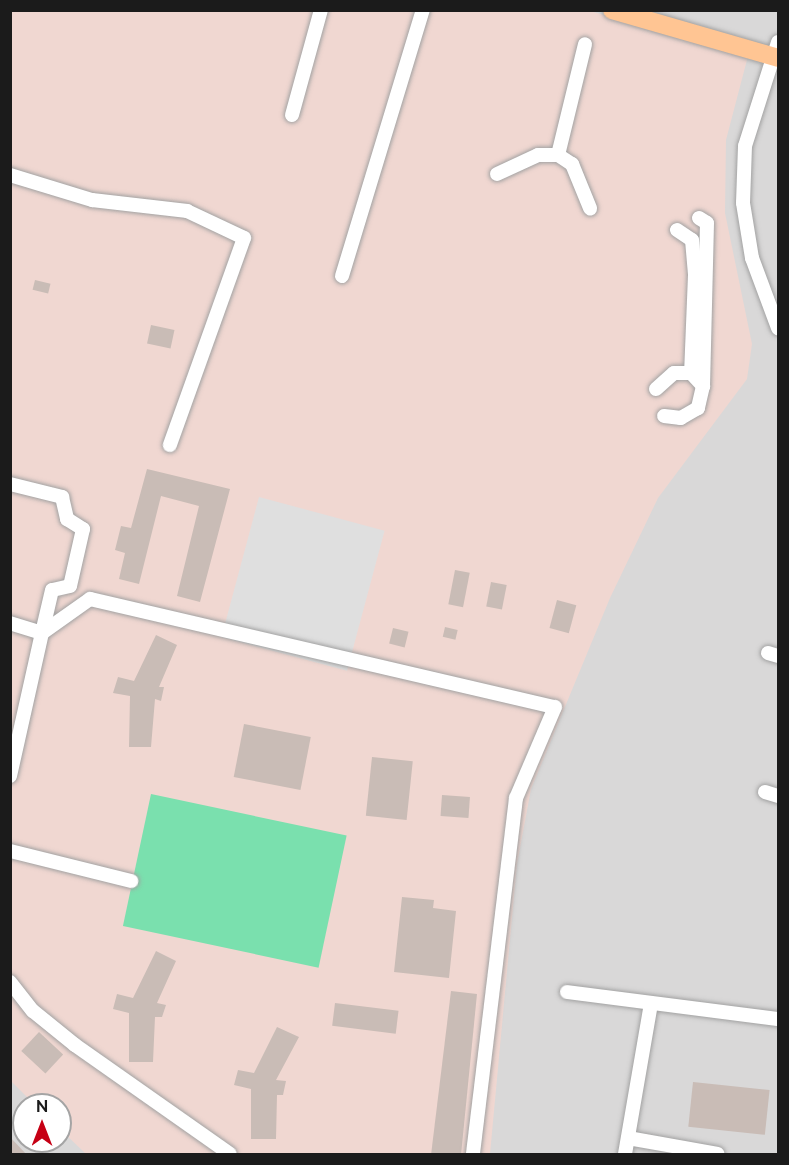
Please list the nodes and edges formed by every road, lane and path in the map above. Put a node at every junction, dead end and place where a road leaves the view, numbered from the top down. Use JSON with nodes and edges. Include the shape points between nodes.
{"nodes":[{"id":1,"x":321,"y":10,"type":"edge"},
{"id":2,"x":423,"y":10,"type":"edge"},
{"id":3,"x":612,"y":10,"type":"edge"},
{"id":4,"x":643,"y":15,"type":"edge"},
{"id":5,"x":585,"y":44,"type":"dead end"},
{"id":6,"x":776,"y":52,"type":"edge"},
{"id":7,"x":292,"y":115,"type":"dead end"},
{"id":8,"x":558,"y":155,"type":"junction"},
{"id":9,"x":497,"y":174,"type":"dead end"},
{"id":10,"x":10,"y":175,"type":"edge"},
{"id":11,"x":590,"y":208,"type":"dead end"},
{"id":12,"x":699,"y":218,"type":"dead end"},
{"id":13,"x":677,"y":230,"type":"dead end"},
{"id":14,"x":342,"y":276,"type":"dead end"},
{"id":15,"x":778,"y":328,"type":"edge"},
{"id":16,"x":691,"y":373,"type":"junction"},
{"id":17,"x":703,"y":386,"type":"junction"},
{"id":18,"x":656,"y":389,"type":"dead end"},
{"id":19,"x":664,"y":416,"type":"dead end"},
{"id":20,"x":170,"y":445,"type":"dead end"},
{"id":21,"x":10,"y":484,"type":"edge"},
{"id":22,"x":10,"y":623,"type":"edge"},
{"id":23,"x":42,"y":633,"type":"junction"},
{"id":24,"x":15,"y":721,"type":"edge"},
{"id":25,"x":10,"y":776,"type":"edge"},
{"id":26,"x":765,"y":792,"type":"dead end"},
{"id":27,"x":778,"y":796,"type":"edge"},
{"id":28,"x":10,"y":851,"type":"edge"},
{"id":29,"x":131,"y":881,"type":"dead end"},
{"id":30,"x":10,"y":982,"type":"edge"},
{"id":31,"x":567,"y":992,"type":"dead end"},
{"id":32,"x":651,"y":1003,"type":"junction"},
{"id":33,"x":778,"y":1019,"type":"edge"},
{"id":34,"x":628,"y":1138,"type":"junction"},
{"id":35,"x":230,"y":1155,"type":"edge"},
{"id":36,"x":473,"y":1155,"type":"edge"},
{"id":37,"x":625,"y":1155,"type":"edge"},
{"id":38,"x":718,"y":1155,"type":"edge"}],
"edges":[{"from":1,"to":7,"type":"street"},
{"from":2,"to":14,"type":"street"},
{"from":3,"to":4,"type":"main road"},
{"from":4,"to":6,"type":"main road"},
{"from":5,"to":8,"type":"street"},
{"from":6,"to":15,"type":"street","via":[[745,146],[743,203],[752,258]]},
{"from":8,"to":9,"type":"street","via":[[538,155]]},
{"from":8,"to":11,"type":"street","via":[[572,164]]},
{"from":10,"to":20,"type":"street","via":[[92,200],[187,212],[244,238]]},
{"from":12,"to":17,"type":"street","via":[[707,223]]},
{"from":13,"to":16,"type":"street","via":[[692,240],[695,275]]},
{"from":16,"to":17,"type":"street"},
{"from":16,"to":18,"type":"street","via":[[674,373]]},
{"from":17,"to":19,"type":"street","via":[[698,408],[681,418]]},
{"from":21,"to":23,"type":"street","via":[[62,497],[67,519],[83,529],[70,586],[52,590]]},
{"from":22,"to":23,"type":"street"},
{"from":23,"to":24,"type":"street"},
{"from":23,"to":36,"type":"street","via":[[76,605],[111,600],[555,707],[516,798]]},
{"from":24,"to":25,"type":"street"},
{"from":26,"to":27,"type":"street"},
{"from":28,"to":29,"type":"street"},
{"from":30,"to":35,"type":"street","via":[[33,1011],[67,1038]]},
{"from":31,"to":32,"type":"street"},
{"from":32,"to":33,"type":"street"},
{"from":32,"to":34,"type":"street"},
{"from":34,"to":37,"type":"street"},
{"from":34,"to":38,"type":"street"}]}
